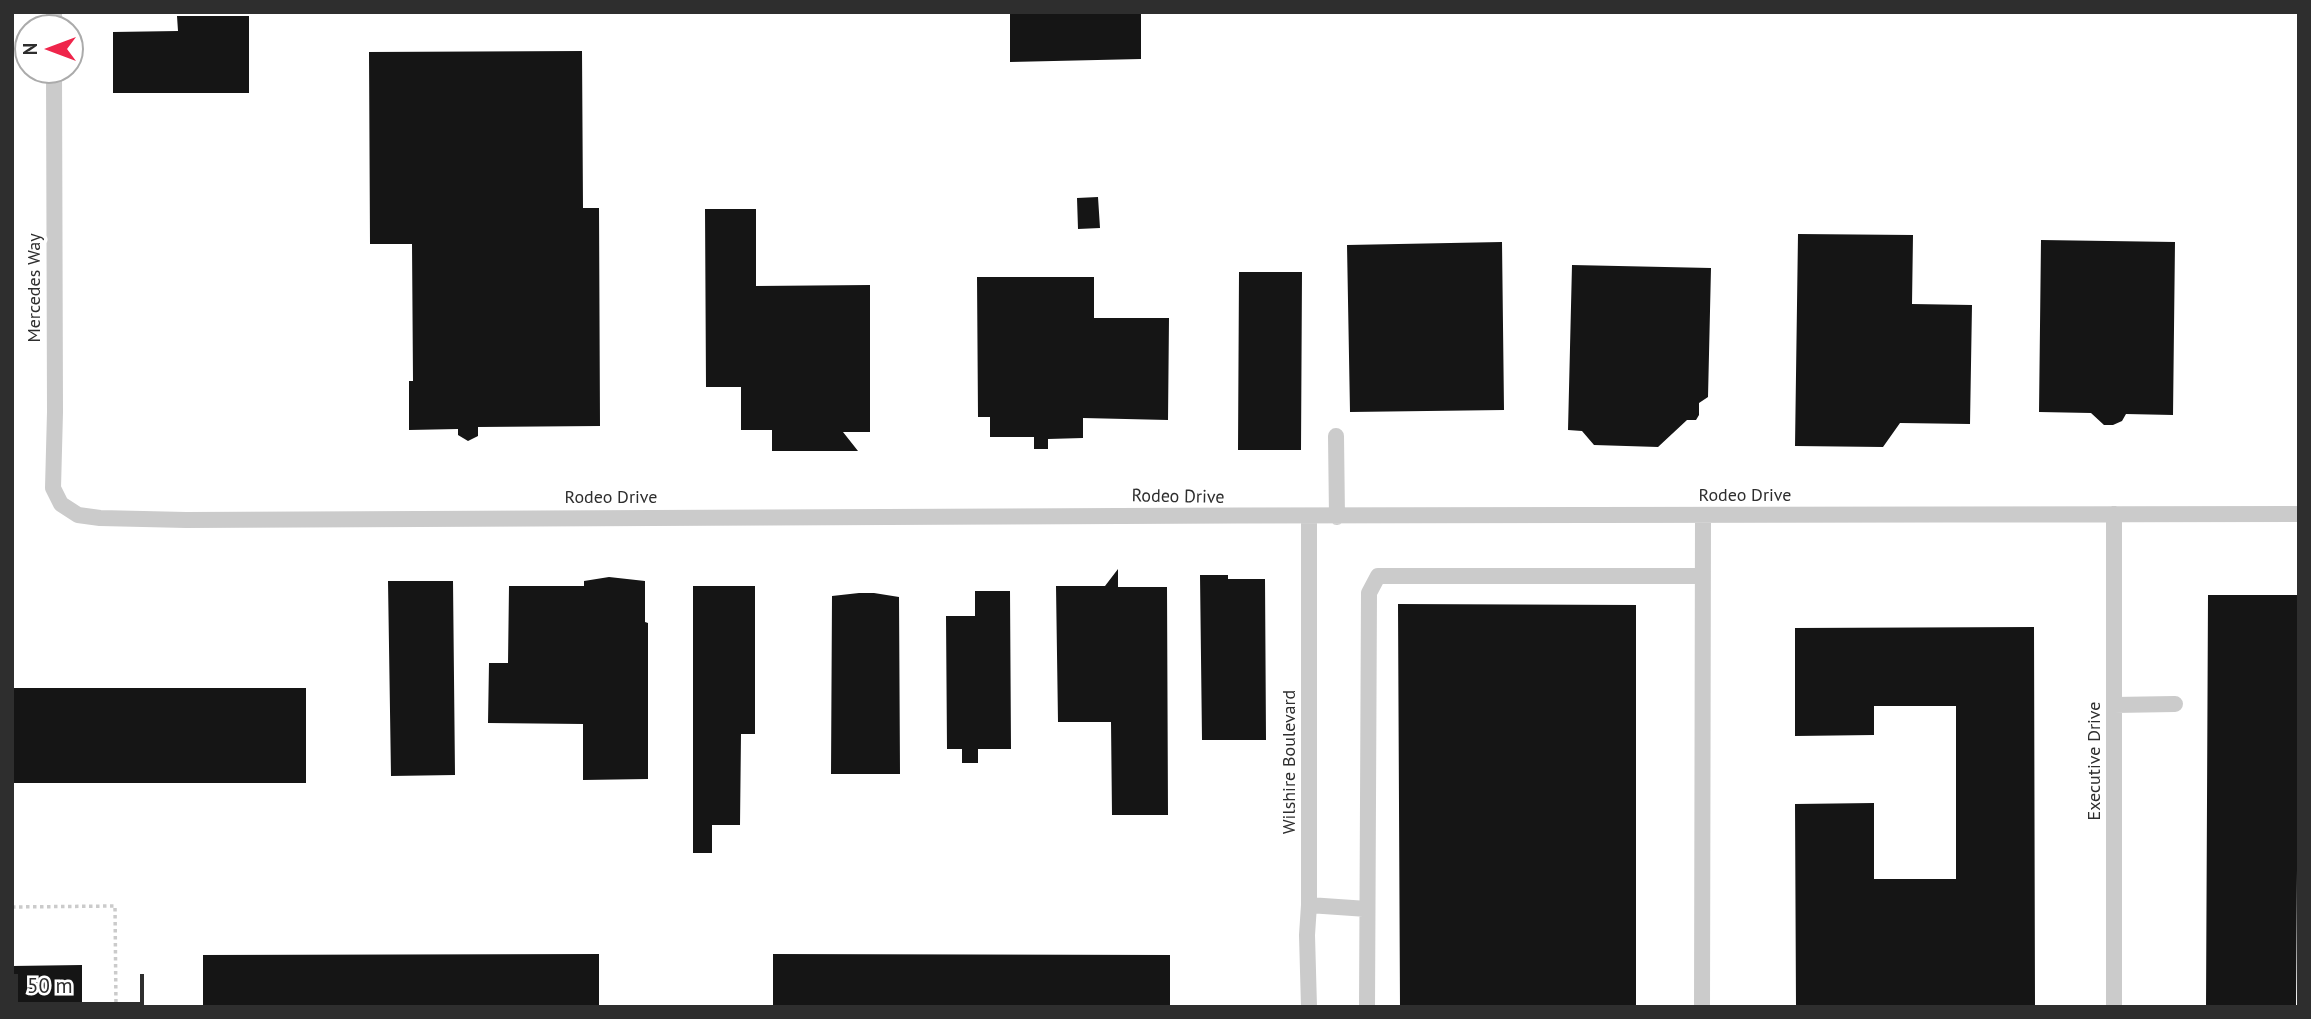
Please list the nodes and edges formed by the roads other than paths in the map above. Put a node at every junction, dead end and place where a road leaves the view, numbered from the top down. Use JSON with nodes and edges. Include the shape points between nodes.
{"nodes":[{"id":1,"x":54,"y":84,"type":"edge"},
{"id":2,"x":1336,"y":436,"type":"dead end"},
{"id":3,"x":61,"y":504,"type":"joint"},
{"id":4,"x":2114,"y":514,"type":"junction"},
{"id":5,"x":2299,"y":514,"type":"edge"},
{"id":6,"x":1703,"y":516,"type":"junction"},
{"id":7,"x":1309,"y":517,"type":"junction"},
{"id":8,"x":1337,"y":517,"type":"junction"},
{"id":9,"x":1702,"y":576,"type":"junction"},
{"id":10,"x":2175,"y":704,"type":"dead end"},
{"id":11,"x":2114,"y":705,"type":"junction"},
{"id":12,"x":1309,"y":905,"type":"junction"},
{"id":13,"x":1367,"y":909,"type":"junction"},
{"id":14,"x":1309,"y":1007,"type":"edge"},
{"id":15,"x":1367,"y":1007,"type":"edge"},
{"id":16,"x":1702,"y":1007,"type":"edge"},
{"id":17,"x":2114,"y":1007,"type":"edge"}],
"edges":[{"from":1,"to":3,"type":"street","name":"Mercedes Way","via":[[53,488]]},
{"from":2,"to":8,"type":"street"},
{"from":3,"to":7,"type":"street","name":"Rodeo Drive","via":[[78,515],[100,518],[186,520]]},
{"from":4,"to":5,"type":"street","name":"Rodeo Drive"},
{"from":4,"to":6,"type":"street","name":"Rodeo Drive"},
{"from":4,"to":11,"type":"street","name":"Executive Drive"},
{"from":6,"to":8,"type":"street","name":"Rodeo Drive"},
{"from":6,"to":9,"type":"street"},
{"from":7,"to":8,"type":"street","name":"Rodeo Drive"},
{"from":7,"to":12,"type":"street","name":"Wilshire Boulevard"},
{"from":9,"to":13,"type":"street","via":[[1378,576],[1369,593]]},
{"from":9,"to":16,"type":"street"},
{"from":10,"to":11,"type":"street"},
{"from":11,"to":17,"type":"street","name":"Executive Drive"},
{"from":12,"to":13,"type":"street"},
{"from":12,"to":14,"type":"street","name":"Wilshire Boulevard"},
{"from":13,"to":15,"type":"street"}]}
